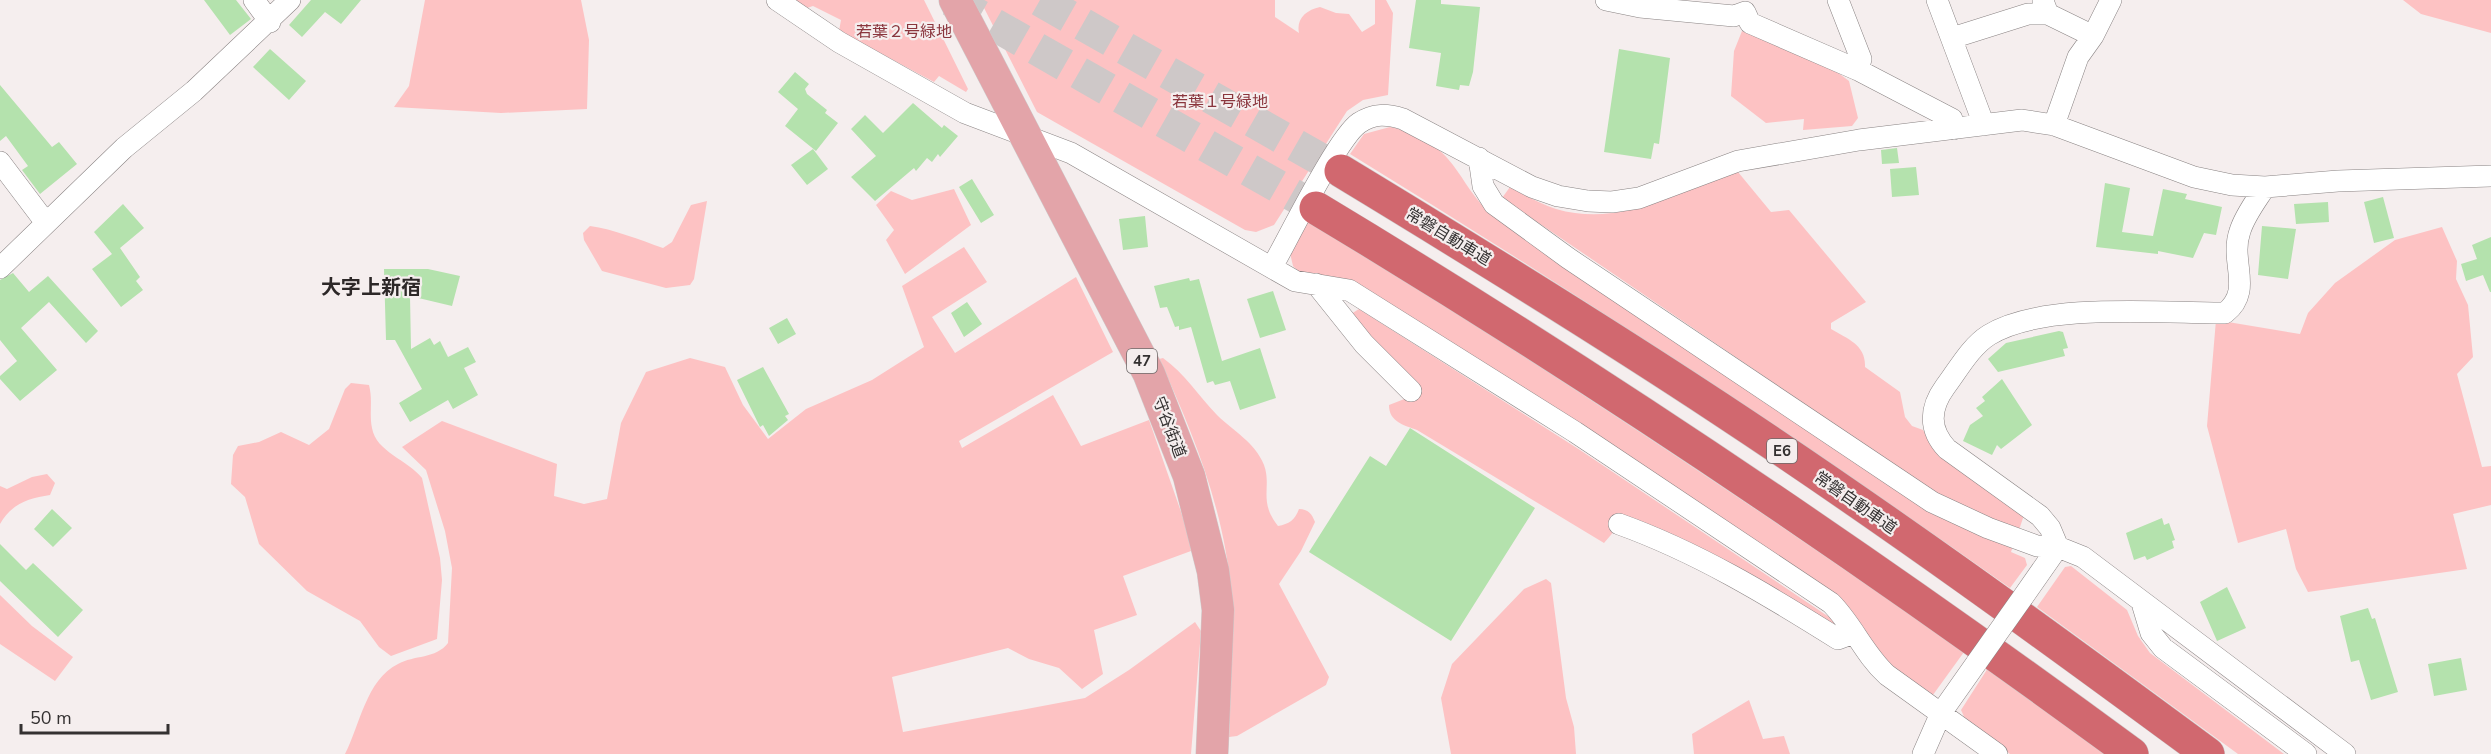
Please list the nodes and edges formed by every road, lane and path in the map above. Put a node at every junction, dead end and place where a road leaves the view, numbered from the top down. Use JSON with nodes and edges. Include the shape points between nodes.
{"nodes":[{"id":1,"x":254,"y":0,"type":"edge"},
{"id":2,"x":290,"y":0,"type":"edge"},
{"id":3,"x":777,"y":0,"type":"edge"},
{"id":4,"x":955,"y":0,"type":"edge"},
{"id":5,"x":1606,"y":0,"type":"edge"},
{"id":6,"x":1838,"y":0,"type":"edge"},
{"id":7,"x":1937,"y":0,"type":"edge"},
{"id":8,"x":2111,"y":0,"type":"edge"},
{"id":9,"x":1639,"y":4,"type":"edge"},
{"id":10,"x":1743,"y":6,"type":"edge"},
{"id":11,"x":2045,"y":7,"type":"edge"},
{"id":12,"x":270,"y":21,"type":"junction"},
{"id":13,"x":2093,"y":36,"type":"junction"},
{"id":14,"x":1952,"y":38,"type":"junction"},
{"id":15,"x":1858,"y":70,"type":"junction"},
{"id":16,"x":1984,"y":125,"type":"junction"},
{"id":17,"x":2054,"y":125,"type":"junction"},
{"id":18,"x":1954,"y":129,"type":"junction"},
{"id":19,"x":1022,"y":132,"type":"junction"},
{"id":20,"x":1479,"y":158,"type":"junction"},
{"id":21,"x":0,"y":162,"type":"edge"},
{"id":22,"x":1341,"y":171,"type":"tunnel mouth"},
{"id":23,"x":2491,"y":176,"type":"edge"},
{"id":24,"x":2265,"y":187,"type":"junction"},
{"id":25,"x":1316,"y":208,"type":"tunnel mouth"},
{"id":26,"x":46,"y":223,"type":"junction"},
{"id":27,"x":1272,"y":267,"type":"junction"},
{"id":28,"x":0,"y":268,"type":"edge"},
{"id":29,"x":1316,"y":284,"type":"junction"},
{"id":30,"x":1411,"y":391,"type":"dead end"},
{"id":31,"x":1619,"y":524,"type":"dead end"},
{"id":32,"x":2058,"y":547,"type":"junction"},
{"id":33,"x":2142,"y":603,"type":"junction"},
{"id":34,"x":1854,"y":633,"type":"junction"},
{"id":35,"x":1941,"y":713,"type":"junction"},
{"id":36,"x":1212,"y":754,"type":"edge"},
{"id":37,"x":1923,"y":754,"type":"edge"},
{"id":38,"x":1997,"y":754,"type":"edge"},
{"id":39,"x":2132,"y":754,"type":"edge"},
{"id":40,"x":2208,"y":754,"type":"edge"},
{"id":41,"x":2306,"y":754,"type":"edge"},
{"id":42,"x":2345,"y":754,"type":"edge"}],
"edges":[{"from":1,"to":12,"type":"street"},
{"from":2,"to":12,"type":"street"},
{"from":3,"to":19,"type":"street","via":[[839,42],[965,113]]},
{"from":4,"to":19,"type":"main road","name":"守谷街道","number":"47"},
{"from":5,"to":9,"type":"street"},
{"from":6,"to":15,"type":"street","via":[[1861,59]]},
{"from":7,"to":14,"type":"street"},
{"from":8,"to":13,"type":"street"},
{"from":9,"to":10,"type":"street","via":[[1734,16]]},
{"from":10,"to":15,"type":"street","via":[[1750,23]]},
{"from":11,"to":13,"type":"street"},
{"from":11,"to":14,"type":"street"},
{"from":12,"to":26,"type":"street","via":[[194,91],[124,147]]},
{"from":13,"to":17,"type":"street","via":[[2078,57]]},
{"from":14,"to":16,"type":"street"},
{"from":15,"to":18,"type":"street","via":[[1952,119]]},
{"from":16,"to":17,"type":"street","via":[[2022,120]]},
{"from":16,"to":18,"type":"street"},
{"from":17,"to":24,"type":"street","via":[[2194,177]]},
{"from":18,"to":20,"type":"street","via":[[1859,140],[1738,161],[1639,198],[1612,202],[1558,196],[1532,187]]},
{"from":19,"to":27,"type":"street","via":[[1071,153]]},
{"from":19,"to":36,"type":"main road","name":"守谷街道","number":"47","via":[[1149,374],[1189,476],[1213,571],[1218,610]]},
{"from":20,"to":27,"type":"street","via":[[1403,119],[1383,115],[1365,120],[1349,132]]},
{"from":20,"to":32,"type":"street","via":[[1483,186],[1494,204],[1897,480],[1962,518],[2037,546]]},
{"from":21,"to":26,"type":"street"},
{"from":22,"to":40,"type":"highway","name":"常磐自動車道","number":"E6","via":[[1489,260],[1721,409],[2025,619]]},
{"from":23,"to":24,"type":"street"},
{"from":24,"to":32,"type":"street","via":[[2239,232],[2236,257],[2241,290],[2234,306],[2225,313],[2065,314],[2027,319],[1989,335],[1975,347],[1938,396],[1932,420],[1939,440],[2040,516]]},
{"from":25,"to":39,"type":"highway","via":[[1470,300],[1694,445],[1999,656]]},
{"from":26,"to":28,"type":"street"},
{"from":27,"to":29,"type":"street","via":[[1295,281]]},
{"from":29,"to":30,"type":"street","via":[[1364,344]]},
{"from":29,"to":34,"type":"street","via":[[1349,291],[1575,432],[1831,603]]},
{"from":31,"to":34,"type":"street","via":[[1718,568],[1838,639]]},
{"from":32,"to":33,"type":"street","via":[[2083,557]]},
{"from":32,"to":35,"type":"street","bridge":true},
{"from":33,"to":41,"type":"street","via":[[2151,633],[2163,648]]},
{"from":33,"to":42,"type":"street"},
{"from":34,"to":35,"type":"street","via":[[1874,663]]},
{"from":35,"to":37,"type":"street"},
{"from":35,"to":38,"type":"street"}]}
